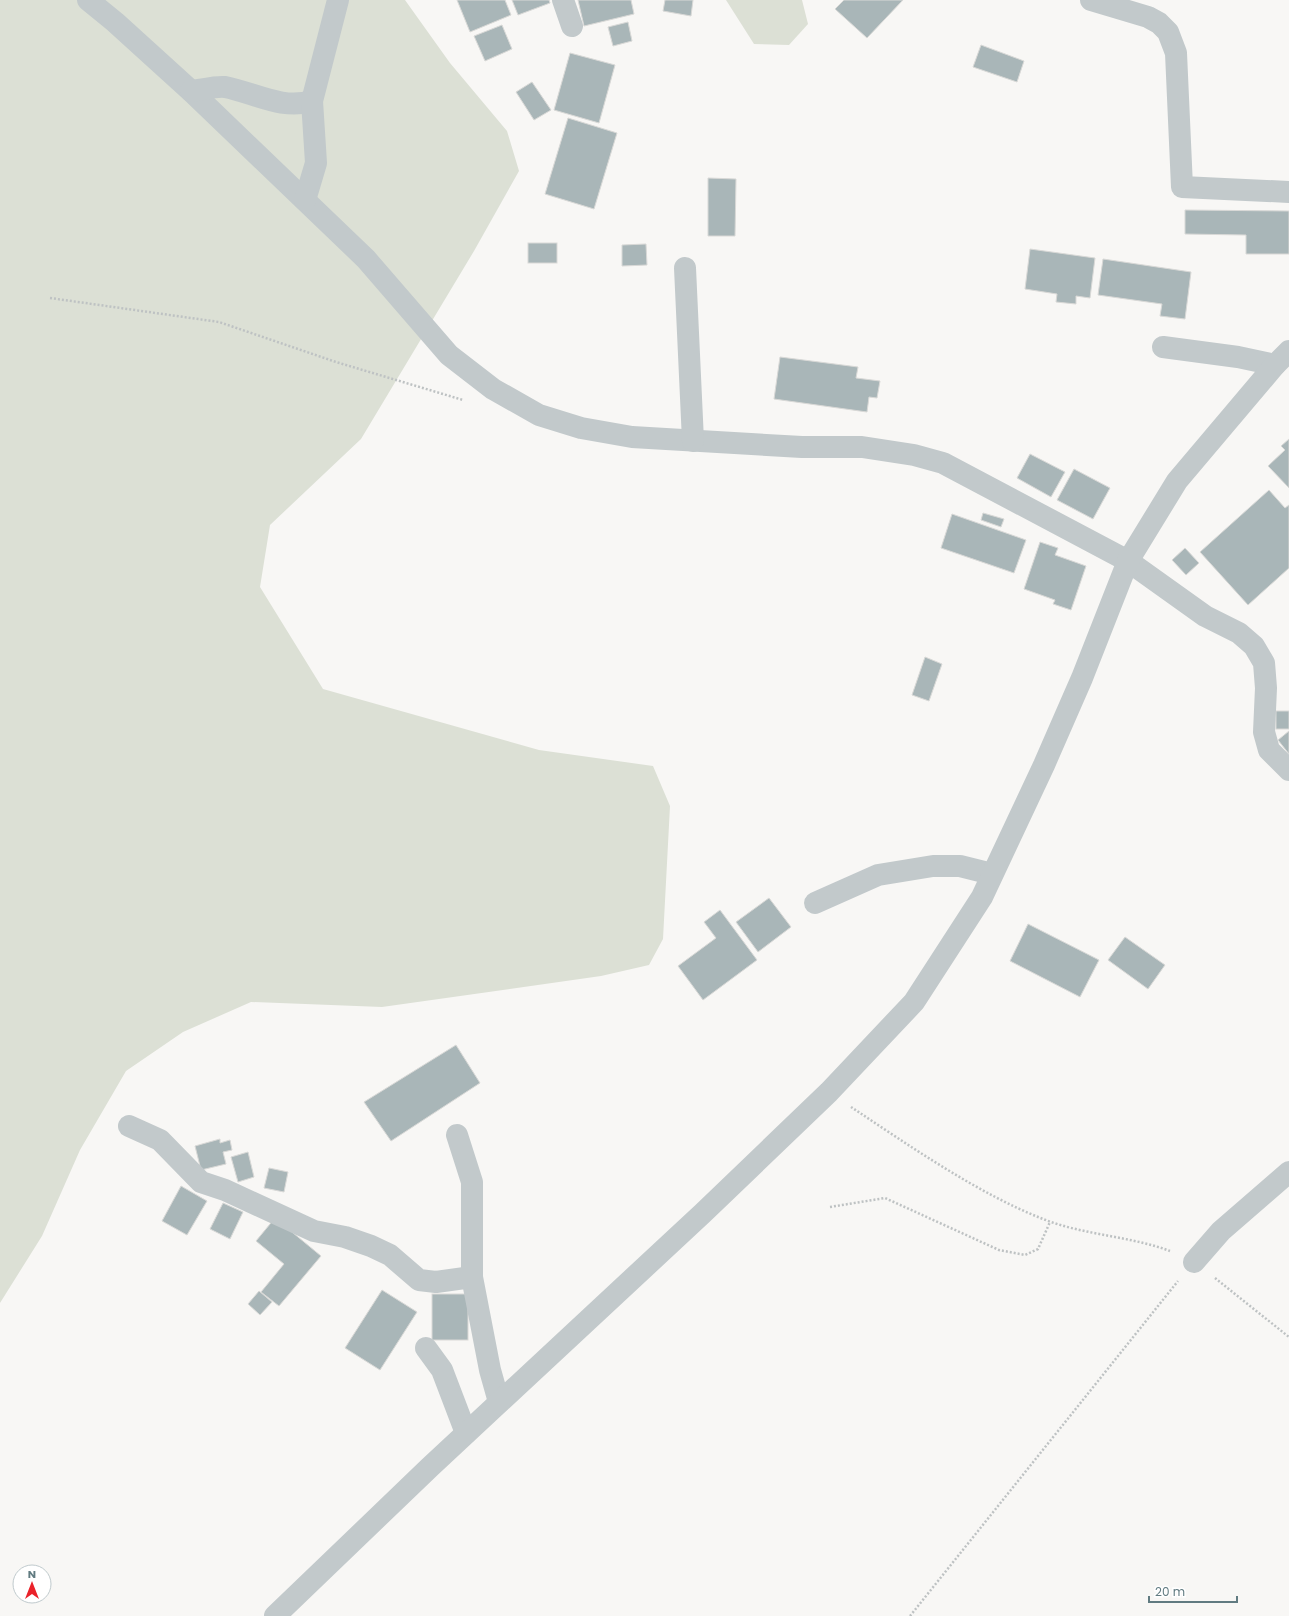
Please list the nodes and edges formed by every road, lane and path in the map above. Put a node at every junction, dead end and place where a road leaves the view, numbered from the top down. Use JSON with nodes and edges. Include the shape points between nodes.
{"nodes":[{"id":1,"x":88,"y":0,"type":"edge"},
{"id":2,"x":338,"y":0,"type":"edge"},
{"id":3,"x":563,"y":0,"type":"edge"},
{"id":4,"x":1091,"y":0,"type":"edge"},
{"id":5,"x":572,"y":26,"type":"dead end"},
{"id":6,"x":191,"y":91,"type":"junction"},
{"id":7,"x":312,"y":101,"type":"junction"},
{"id":8,"x":1289,"y":192,"type":"edge"},
{"id":9,"x":305,"y":200,"type":"junction"},
{"id":10,"x":685,"y":268,"type":"dead end"},
{"id":11,"x":50,"y":298,"type":"dead end"},
{"id":12,"x":1163,"y":347,"type":"dead end"},
{"id":13,"x":1282,"y":358,"type":"edge"},
{"id":14,"x":465,"y":401,"type":"dead end"},
{"id":15,"x":693,"y":441,"type":"junction"},
{"id":16,"x":1128,"y":561,"type":"junction"},
{"id":17,"x":1289,"y":770,"type":"edge"},
{"id":18,"x":992,"y":874,"type":"junction"},
{"id":19,"x":815,"y":903,"type":"dead end"},
{"id":20,"x":829,"y":1092,"type":"junction"},
{"id":21,"x":129,"y":1126,"type":"dead end"},
{"id":22,"x":457,"y":1135,"type":"dead end"},
{"id":23,"x":1289,"y":1172,"type":"edge"},
{"id":24,"x":830,"y":1206,"type":"dead end"},
{"id":25,"x":1050,"y":1222,"type":"junction"},
{"id":26,"x":1194,"y":1262,"type":"junction"},
{"id":27,"x":472,"y":1277,"type":"junction"},
{"id":28,"x":1289,"y":1337,"type":"edge"},
{"id":29,"x":426,"y":1348,"type":"dead end"},
{"id":30,"x":499,"y":1402,"type":"junction"},
{"id":31,"x":466,"y":1433,"type":"junction"},
{"id":32,"x":275,"y":1616,"type":"edge"},
{"id":33,"x":910,"y":1616,"type":"edge"}],
"edges":[{"from":1,"to":6,"type":"street"},
{"from":2,"to":7,"type":"street"},
{"from":3,"to":5,"type":"street"},
{"from":4,"to":8,"type":"street","via":[[1148,17],[1168,32],[1176,54],[1182,187]]},
{"from":6,"to":7,"type":"street","via":[[224,87],[268,101],[301,104]]},
{"from":6,"to":9,"type":"street"},
{"from":7,"to":9,"type":"street","via":[[316,163]]},
{"from":9,"to":15,"type":"street","via":[[366,259],[449,355],[493,389],[539,415],[581,428],[632,437]]},
{"from":10,"to":15,"type":"street"},
{"from":11,"to":14,"type":"path","via":[[219,322],[336,362]]},
{"from":12,"to":13,"type":"street","via":[[1238,357]]},
{"from":13,"to":16,"type":"street","via":[[1177,481]]},
{"from":15,"to":16,"type":"street","via":[[802,447],[862,447],[914,455],[943,463]]},
{"from":16,"to":17,"type":"street","via":[[1205,616],[1239,633],[1259,653],[1266,674],[1264,732],[1269,750]]},
{"from":16,"to":18,"type":"street","via":[[1082,678]]},
{"from":18,"to":19,"type":"street","via":[[960,866],[933,866],[878,875]]},
{"from":18,"to":20,"type":"street","via":[[982,897],[914,1002]]},
{"from":20,"to":25,"type":"path","via":[[924,1155],[1008,1203]]},
{"from":20,"to":30,"type":"street"},
{"from":21,"to":27,"type":"street","via":[[160,1140],[201,1182],[225,1190],[314,1231],[345,1237],[371,1246],[390,1255],[419,1280],[436,1282]]},
{"from":22,"to":27,"type":"street","via":[[472,1182]]},
{"from":23,"to":26,"type":"street","via":[[1221,1231]]},
{"from":24,"to":25,"type":"path","via":[[885,1198],[999,1250],[1025,1255],[1038,1249]]},
{"from":25,"to":26,"type":"path","via":[[1168,1250]]},
{"from":26,"to":28,"type":"path"},
{"from":26,"to":33,"type":"path"},
{"from":27,"to":30,"type":"street","via":[[490,1370]]},
{"from":29,"to":31,"type":"street","via":[[442,1370]]},
{"from":30,"to":31,"type":"street"},
{"from":31,"to":32,"type":"street"}]}
